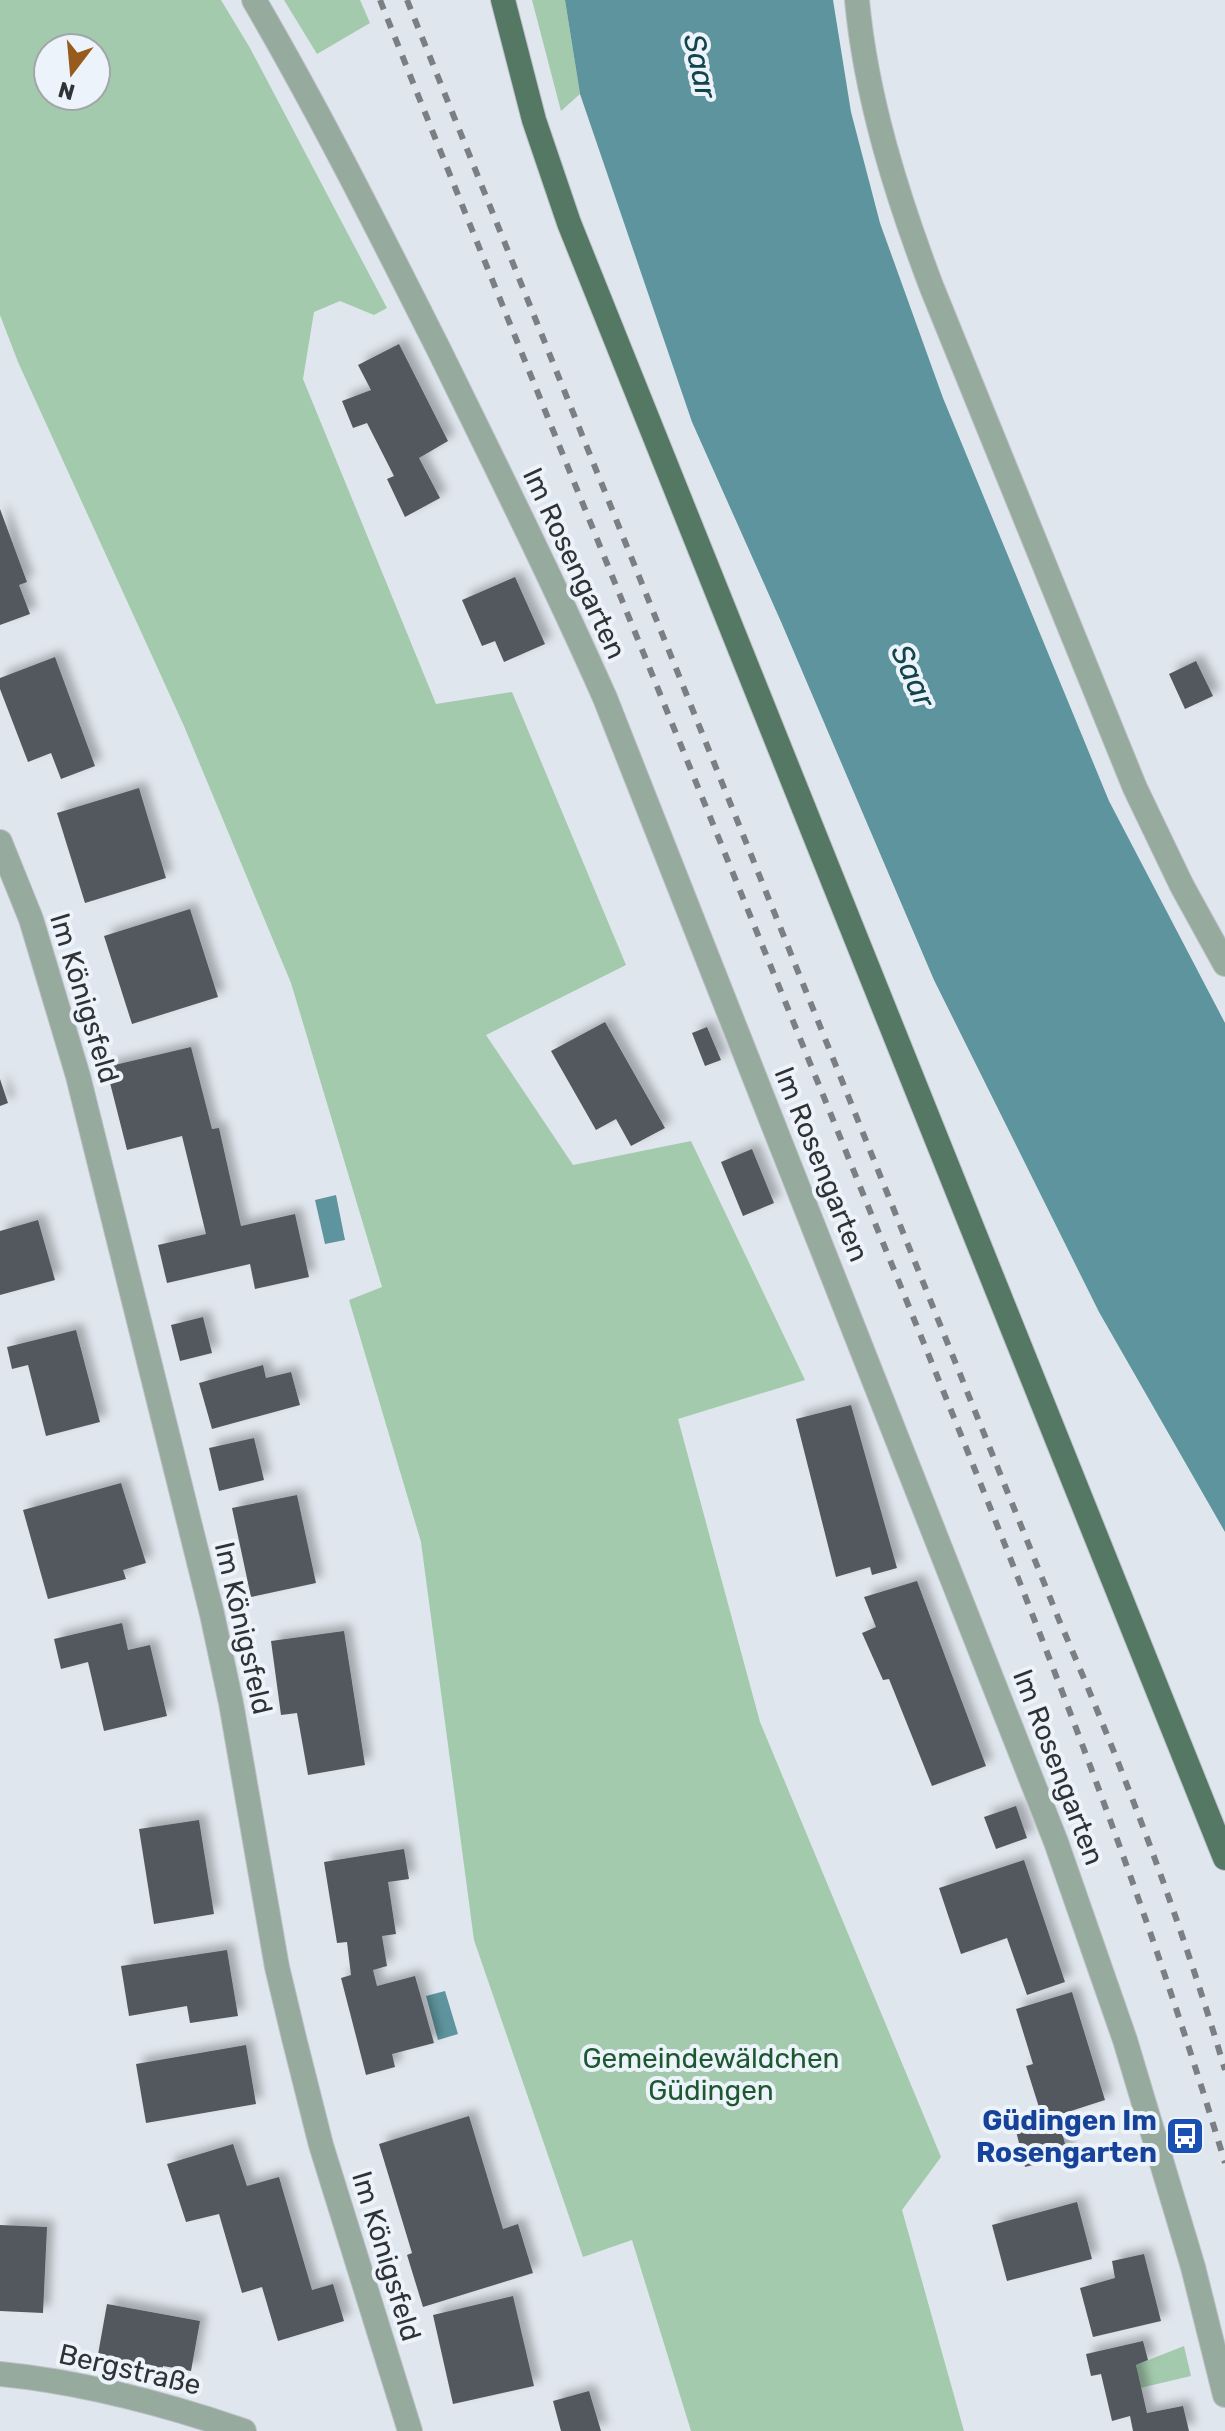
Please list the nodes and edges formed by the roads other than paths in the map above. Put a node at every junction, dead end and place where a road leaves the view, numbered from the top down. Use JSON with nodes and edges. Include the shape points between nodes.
{"nodes":[{"id":1,"x":254,"y":0,"type":"edge"},
{"id":2,"x":503,"y":0,"type":"edge"},
{"id":3,"x":857,"y":0,"type":"edge"},
{"id":4,"x":0,"y":842,"type":"edge"},
{"id":5,"x":1225,"y":964,"type":"edge"},
{"id":6,"x":1225,"y":1858,"type":"edge"},
{"id":7,"x":0,"y":2374,"type":"edge"},
{"id":8,"x":1225,"y":2395,"type":"edge"},
{"id":9,"x":244,"y":2431,"type":"edge"},
{"id":10,"x":410,"y":2431,"type":"edge"}],
"edges":[{"from":1,"to":8,"type":"street","name":"Im Rosengarten","via":[[401,274],[547,568],[605,698],[1062,1857],[1125,2040]]},
{"from":2,"to":6,"type":"main road","via":[[534,120],[569,223]]},
{"from":3,"to":5,"type":"street","via":[[876,109],[927,274],[1135,788]]},
{"from":4,"to":10,"type":"street","name":"Im Königsfeld","via":[[31,919],[78,1076],[212,1614],[294,2038],[321,2145]]},
{"from":7,"to":9,"type":"street","name":"Bergstraße","via":[[75,2384]]}]}
